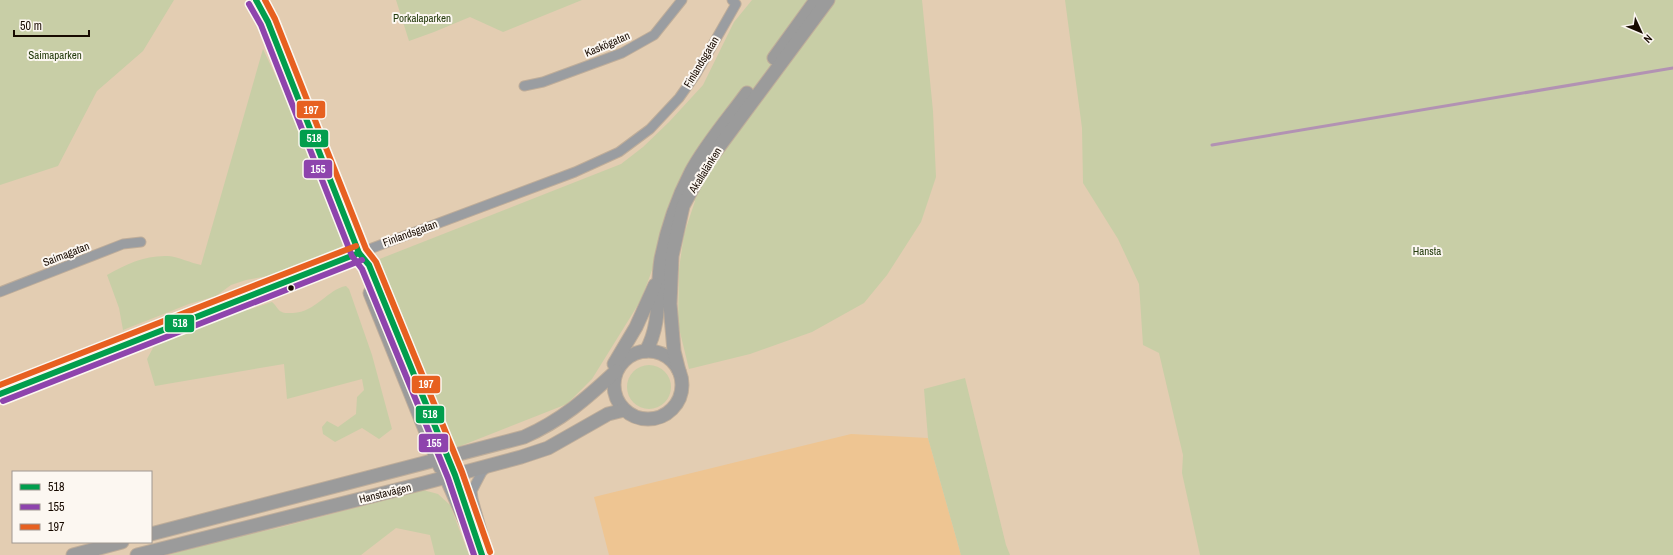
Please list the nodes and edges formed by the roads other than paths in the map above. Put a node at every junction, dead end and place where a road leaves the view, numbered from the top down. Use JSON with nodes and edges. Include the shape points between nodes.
{"nodes":[{"id":1,"x":256,"y":0,"type":"edge"},
{"id":2,"x":264,"y":0,"type":"edge"},
{"id":3,"x":682,"y":0,"type":"edge"},
{"id":4,"x":816,"y":0,"type":"edge"},
{"id":5,"x":828,"y":0,"type":"edge"},
{"id":6,"x":734,"y":2,"type":"edge"},
{"id":7,"x":268,"y":22,"type":"junction"},
{"id":8,"x":524,"y":86,"type":"dead end"},
{"id":9,"x":141,"y":242,"type":"dead end"},
{"id":10,"x":359,"y":253,"type":"junction"},
{"id":11,"x":658,"y":279,"type":"junction"},
{"id":12,"x":0,"y":292,"type":"edge"},
{"id":13,"x":646,"y":351,"type":"junction"},
{"id":14,"x":616,"y":371,"type":"junction"},
{"id":15,"x":679,"y":372,"type":"junction"},
{"id":16,"x":599,"y":387,"type":"junction"},
{"id":17,"x":0,"y":394,"type":"edge"},
{"id":18,"x":624,"y":410,"type":"junction"},
{"id":19,"x":443,"y":459,"type":"junction"},
{"id":20,"x":487,"y":467,"type":"junction"},
{"id":21,"x":450,"y":476,"type":"junction"},
{"id":22,"x":152,"y":534,"type":"edge"},
{"id":23,"x":118,"y":543,"type":"edge"},
{"id":24,"x":480,"y":552,"type":"edge"},
{"id":25,"x":73,"y":555,"type":"edge"},
{"id":26,"x":137,"y":555,"type":"edge"}],
"edges":[{"from":1,"to":7,"type":"street"},
{"from":2,"to":7,"type":"street"},
{"from":3,"to":8,"type":"street","name":"Kaskögatan","via":[[654,35],[622,53],[543,82]]},
{"from":4,"to":11,"type":"main road","name":"Akallalänken","via":[[715,135],[691,172],[672,212]]},
{"from":5,"to":15,"type":"main road","name":"Akallalänken","via":[[704,167],[683,206],[672,256],[670,304],[674,351]]},
{"from":6,"to":10,"type":"street","name":"Finlandsgatan","via":[[696,74],[679,98],[650,129],[619,152],[576,172]]},
{"from":7,"to":10,"type":"street"},
{"from":9,"to":12,"type":"street","name":"Saimagatan","via":[[123,244]]},
{"from":10,"to":17,"type":"main road","name":"Finlandsgatan"},
{"from":10,"to":19,"type":"main road","via":[[362,271]]},
{"from":11,"to":13,"type":"main road","name":"Akallalänken","via":[[657,314],[652,338]]},
{"from":11,"to":16,"type":"main road","via":[[636,327]]},
{"from":13,"to":14,"type":"main road","via":[[628,357]]},
{"from":13,"to":15,"type":"main road","via":[[666,356]]},
{"from":14,"to":16,"type":"main road","name":"Hanstavägen"},
{"from":14,"to":18,"type":"main road","via":[[614,392]]},
{"from":15,"to":18,"type":"main road","via":[[682,381],[680,397],[662,417],[642,419]]},
{"from":16,"to":19,"type":"main road","name":"Hanstavägen","via":[[564,416],[544,428],[524,437]]},
{"from":18,"to":20,"type":"main road","name":"Hanstavägen","via":[[608,414],[548,448]]},
{"from":19,"to":21,"type":"main road"},
{"from":19,"to":22,"type":"main road","name":"Hanstavägen"},
{"from":20,"to":21,"type":"main road","name":"Hanstavägen"},
{"from":20,"to":24,"type":"street","via":[[472,491],[482,531]]},
{"from":21,"to":24,"type":"street"},
{"from":21,"to":26,"type":"main road","name":"Hanstavägen"},
{"from":23,"to":25,"type":"main road"}]}
